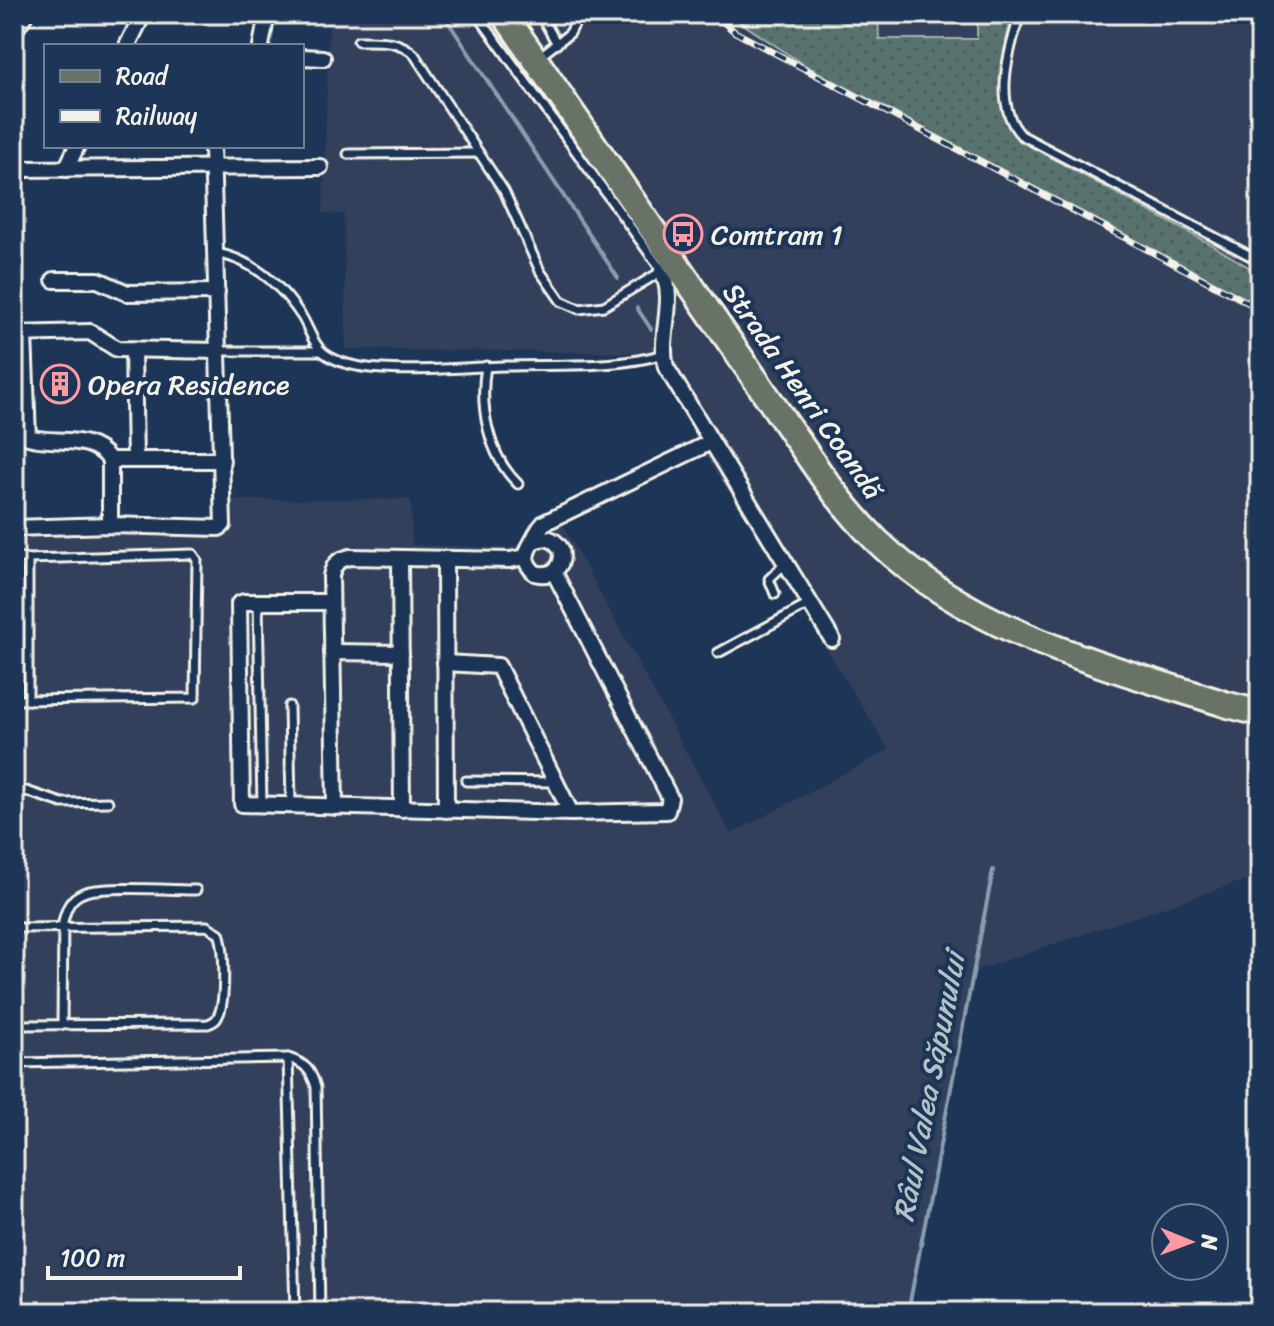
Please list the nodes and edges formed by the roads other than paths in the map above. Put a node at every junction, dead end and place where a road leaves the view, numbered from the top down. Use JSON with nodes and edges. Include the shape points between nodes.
{"nodes":[{"id":1,"x":22,"y":14,"type":"edge"},
{"id":2,"x":143,"y":14,"type":"edge"},
{"id":3,"x":267,"y":14,"type":"edge"},
{"id":4,"x":477,"y":14,"type":"edge"},
{"id":5,"x":504,"y":14,"type":"edge"},
{"id":6,"x":540,"y":14,"type":"edge"},
{"id":7,"x":580,"y":14,"type":"edge"},
{"id":8,"x":1020,"y":14,"type":"edge"},
{"id":9,"x":14,"y":26,"type":"edge"},
{"id":10,"x":358,"y":41,"type":"dead end"},
{"id":11,"x":128,"y":44,"type":"edge"},
{"id":12,"x":261,"y":44,"type":"edge"},
{"id":13,"x":557,"y":44,"type":"junction"},
{"id":14,"x":304,"y":57,"type":"edge"},
{"id":15,"x":323,"y":58,"type":"dead end"},
{"id":16,"x":535,"y":60,"type":"junction"},
{"id":17,"x":76,"y":148,"type":"edge"},
{"id":18,"x":212,"y":148,"type":"edge"},
{"id":19,"x":479,"y":153,"type":"junction"},
{"id":20,"x":348,"y":154,"type":"dead end"},
{"id":21,"x":320,"y":167,"type":"dead end"},
{"id":22,"x":213,"y":168,"type":"junction"},
{"id":23,"x":14,"y":169,"type":"edge"},
{"id":24,"x":66,"y":169,"type":"junction"},
{"id":25,"x":216,"y":253,"type":"junction"},
{"id":26,"x":1260,"y":261,"type":"edge"},
{"id":27,"x":669,"y":267,"type":"junction"},
{"id":28,"x":54,"y":280,"type":"dead end"},
{"id":29,"x":217,"y":292,"type":"junction"},
{"id":30,"x":19,"y":334,"type":"edge"},
{"id":31,"x":133,"y":350,"type":"junction"},
{"id":32,"x":219,"y":351,"type":"junction"},
{"id":33,"x":320,"y":351,"type":"junction"},
{"id":34,"x":663,"y":354,"type":"junction"},
{"id":35,"x":486,"y":366,"type":"junction"},
{"id":36,"x":19,"y":390,"type":"edge"},
{"id":37,"x":711,"y":442,"type":"junction"},
{"id":38,"x":110,"y":460,"type":"junction"},
{"id":39,"x":135,"y":460,"type":"junction"},
{"id":40,"x":222,"y":460,"type":"junction"},
{"id":41,"x":518,"y":484,"type":"dead end"},
{"id":42,"x":110,"y":525,"type":"junction"},
{"id":43,"x":14,"y":528,"type":"edge"},
{"id":44,"x":534,"y":541,"type":"junction"},
{"id":45,"x":14,"y":557,"type":"edge"},
{"id":46,"x":525,"y":557,"type":"junction"},
{"id":47,"x":400,"y":558,"type":"junction"},
{"id":48,"x":28,"y":559,"type":"junction"},
{"id":49,"x":445,"y":559,"type":"junction"},
{"id":50,"x":786,"y":563,"type":"junction"},
{"id":51,"x":554,"y":572,"type":"junction"},
{"id":52,"x":775,"y":594,"type":"dead end"},
{"id":53,"x":331,"y":602,"type":"junction"},
{"id":54,"x":811,"y":603,"type":"junction"},
{"id":55,"x":832,"y":639,"type":"dead end"},
{"id":56,"x":332,"y":652,"type":"junction"},
{"id":57,"x":401,"y":653,"type":"junction"},
{"id":58,"x":718,"y":653,"type":"dead end"},
{"id":59,"x":445,"y":663,"type":"junction"},
{"id":60,"x":14,"y":700,"type":"edge"},
{"id":61,"x":28,"y":700,"type":"junction"},
{"id":62,"x":289,"y":706,"type":"dead end"},
{"id":63,"x":1256,"y":714,"type":"edge"},
{"id":64,"x":466,"y":781,"type":"dead end"},
{"id":65,"x":556,"y":782,"type":"junction"},
{"id":66,"x":14,"y":791,"type":"edge"},
{"id":67,"x":108,"y":802,"type":"dead end"},
{"id":68,"x":291,"y":806,"type":"junction"},
{"id":69,"x":335,"y":807,"type":"junction"},
{"id":70,"x":402,"y":809,"type":"junction"},
{"id":71,"x":446,"y":810,"type":"junction"},
{"id":72,"x":571,"y":813,"type":"junction"},
{"id":73,"x":196,"y":890,"type":"dead end"},
{"id":74,"x":63,"y":927,"type":"junction"},
{"id":75,"x":14,"y":928,"type":"edge"},
{"id":76,"x":14,"y":1025,"type":"edge"},
{"id":77,"x":62,"y":1025,"type":"junction"},
{"id":78,"x":288,"y":1058,"type":"junction"},
{"id":79,"x":14,"y":1063,"type":"edge"},
{"id":80,"x":295,"y":1312,"type":"edge"},
{"id":81,"x":320,"y":1312,"type":"edge"}],
"edges":[{"from":1,"to":9,"type":"main road"},
{"from":2,"to":11,"type":"street"},
{"from":3,"to":12,"type":"street"},
{"from":4,"to":27,"type":"lane"},
{"from":5,"to":16,"type":"main road","name":"Strada Henri Coandă"},
{"from":6,"to":13,"type":"lane"},
{"from":7,"to":13,"type":"lane"},
{"from":8,"to":26,"type":"lane","via":[[1006,91],[1012,126]]},
{"from":10,"to":19,"type":"lane","via":[[393,41],[414,54]]},
{"from":13,"to":16,"type":"lane"},
{"from":14,"to":15,"type":"street"},
{"from":16,"to":27,"type":"main road","name":"Strada Henri Coandă"},
{"from":17,"to":24,"type":"street"},
{"from":18,"to":22,"type":"street"},
{"from":19,"to":20,"type":"lane"},
{"from":19,"to":27,"type":"lane","via":[[561,301],[579,309],[604,306]]},
{"from":21,"to":22,"type":"street"},
{"from":22,"to":24,"type":"street"},
{"from":22,"to":25,"type":"street"},
{"from":23,"to":24,"type":"street"},
{"from":25,"to":29,"type":"street"},
{"from":25,"to":33,"type":"lane","via":[[240,259],[277,285]]},
{"from":27,"to":34,"type":"street"},
{"from":27,"to":63,"type":"main road","name":"Strada Henri Coandă","via":[[822,476],[901,562],[935,587],[1028,637]]},
{"from":28,"to":29,"type":"street","via":[[98,280],[127,293]]},
{"from":29,"to":32,"type":"street"},
{"from":30,"to":31,"type":"street","via":[[90,332],[110,347]]},
{"from":30,"to":36,"type":"street"},
{"from":31,"to":32,"type":"street"},
{"from":31,"to":39,"type":"street"},
{"from":32,"to":33,"type":"lane"},
{"from":32,"to":40,"type":"street"},
{"from":33,"to":35,"type":"lane","via":[[343,363],[385,369]]},
{"from":34,"to":35,"type":"lane","via":[[636,360]]},
{"from":34,"to":37,"type":"street"},
{"from":35,"to":41,"type":"lane","via":[[482,390],[488,427],[497,456]]},
{"from":36,"to":38,"type":"street","via":[[28,437],[97,447]]},
{"from":37,"to":44,"type":"street","via":[[544,523]]},
{"from":37,"to":50,"type":"street"},
{"from":38,"to":39,"type":"street"},
{"from":38,"to":42,"type":"street"},
{"from":39,"to":40,"type":"street"},
{"from":40,"to":42,"type":"street","via":[[224,520],[219,528]]},
{"from":42,"to":43,"type":"street"},
{"from":44,"to":46,"type":"street"},
{"from":44,"to":51,"type":"street","via":[[546,538],[561,549],[562,562]]},
{"from":45,"to":48,"type":"lane"},
{"from":46,"to":49,"type":"street"},
{"from":46,"to":51,"type":"street","via":[[535,573]]},
{"from":47,"to":49,"type":"street"},
{"from":47,"to":53,"type":"street","via":[[339,560],[331,576]]},
{"from":47,"to":57,"type":"street"},
{"from":48,"to":61,"type":"lane"},
{"from":48,"to":61,"type":"lane","via":[[193,554],[197,560],[195,698]]},
{"from":49,"to":59,"type":"street"},
{"from":50,"to":52,"type":"lane","via":[[769,579]]},
{"from":50,"to":54,"type":"street"},
{"from":51,"to":72,"type":"street","via":[[671,803],[660,813]]},
{"from":53,"to":56,"type":"street"},
{"from":53,"to":68,"type":"street","via":[[244,602],[238,609],[242,804]]},
{"from":54,"to":55,"type":"street"},
{"from":54,"to":58,"type":"lane"},
{"from":56,"to":57,"type":"street"},
{"from":56,"to":69,"type":"street"},
{"from":57,"to":70,"type":"street"},
{"from":59,"to":65,"type":"street","via":[[498,666]]},
{"from":59,"to":71,"type":"street"},
{"from":60,"to":61,"type":"lane"},
{"from":62,"to":68,"type":"lane"},
{"from":64,"to":65,"type":"lane"},
{"from":65,"to":72,"type":"street"},
{"from":66,"to":67,"type":"lane","via":[[62,803]]},
{"from":68,"to":69,"type":"street"},
{"from":69,"to":70,"type":"street"},
{"from":70,"to":71,"type":"street"},
{"from":71,"to":72,"type":"street"},
{"from":73,"to":74,"type":"lane","via":[[92,890],[73,899]]},
{"from":74,"to":75,"type":"lane"},
{"from":74,"to":77,"type":"lane"},
{"from":74,"to":77,"type":"lane","via":[[207,926],[219,933],[222,965],[219,1014],[208,1024]]},
{"from":76,"to":77,"type":"lane"},
{"from":78,"to":79,"type":"lane"},
{"from":78,"to":80,"type":"lane"},
{"from":78,"to":81,"type":"lane","via":[[302,1062],[316,1087]]}]}
